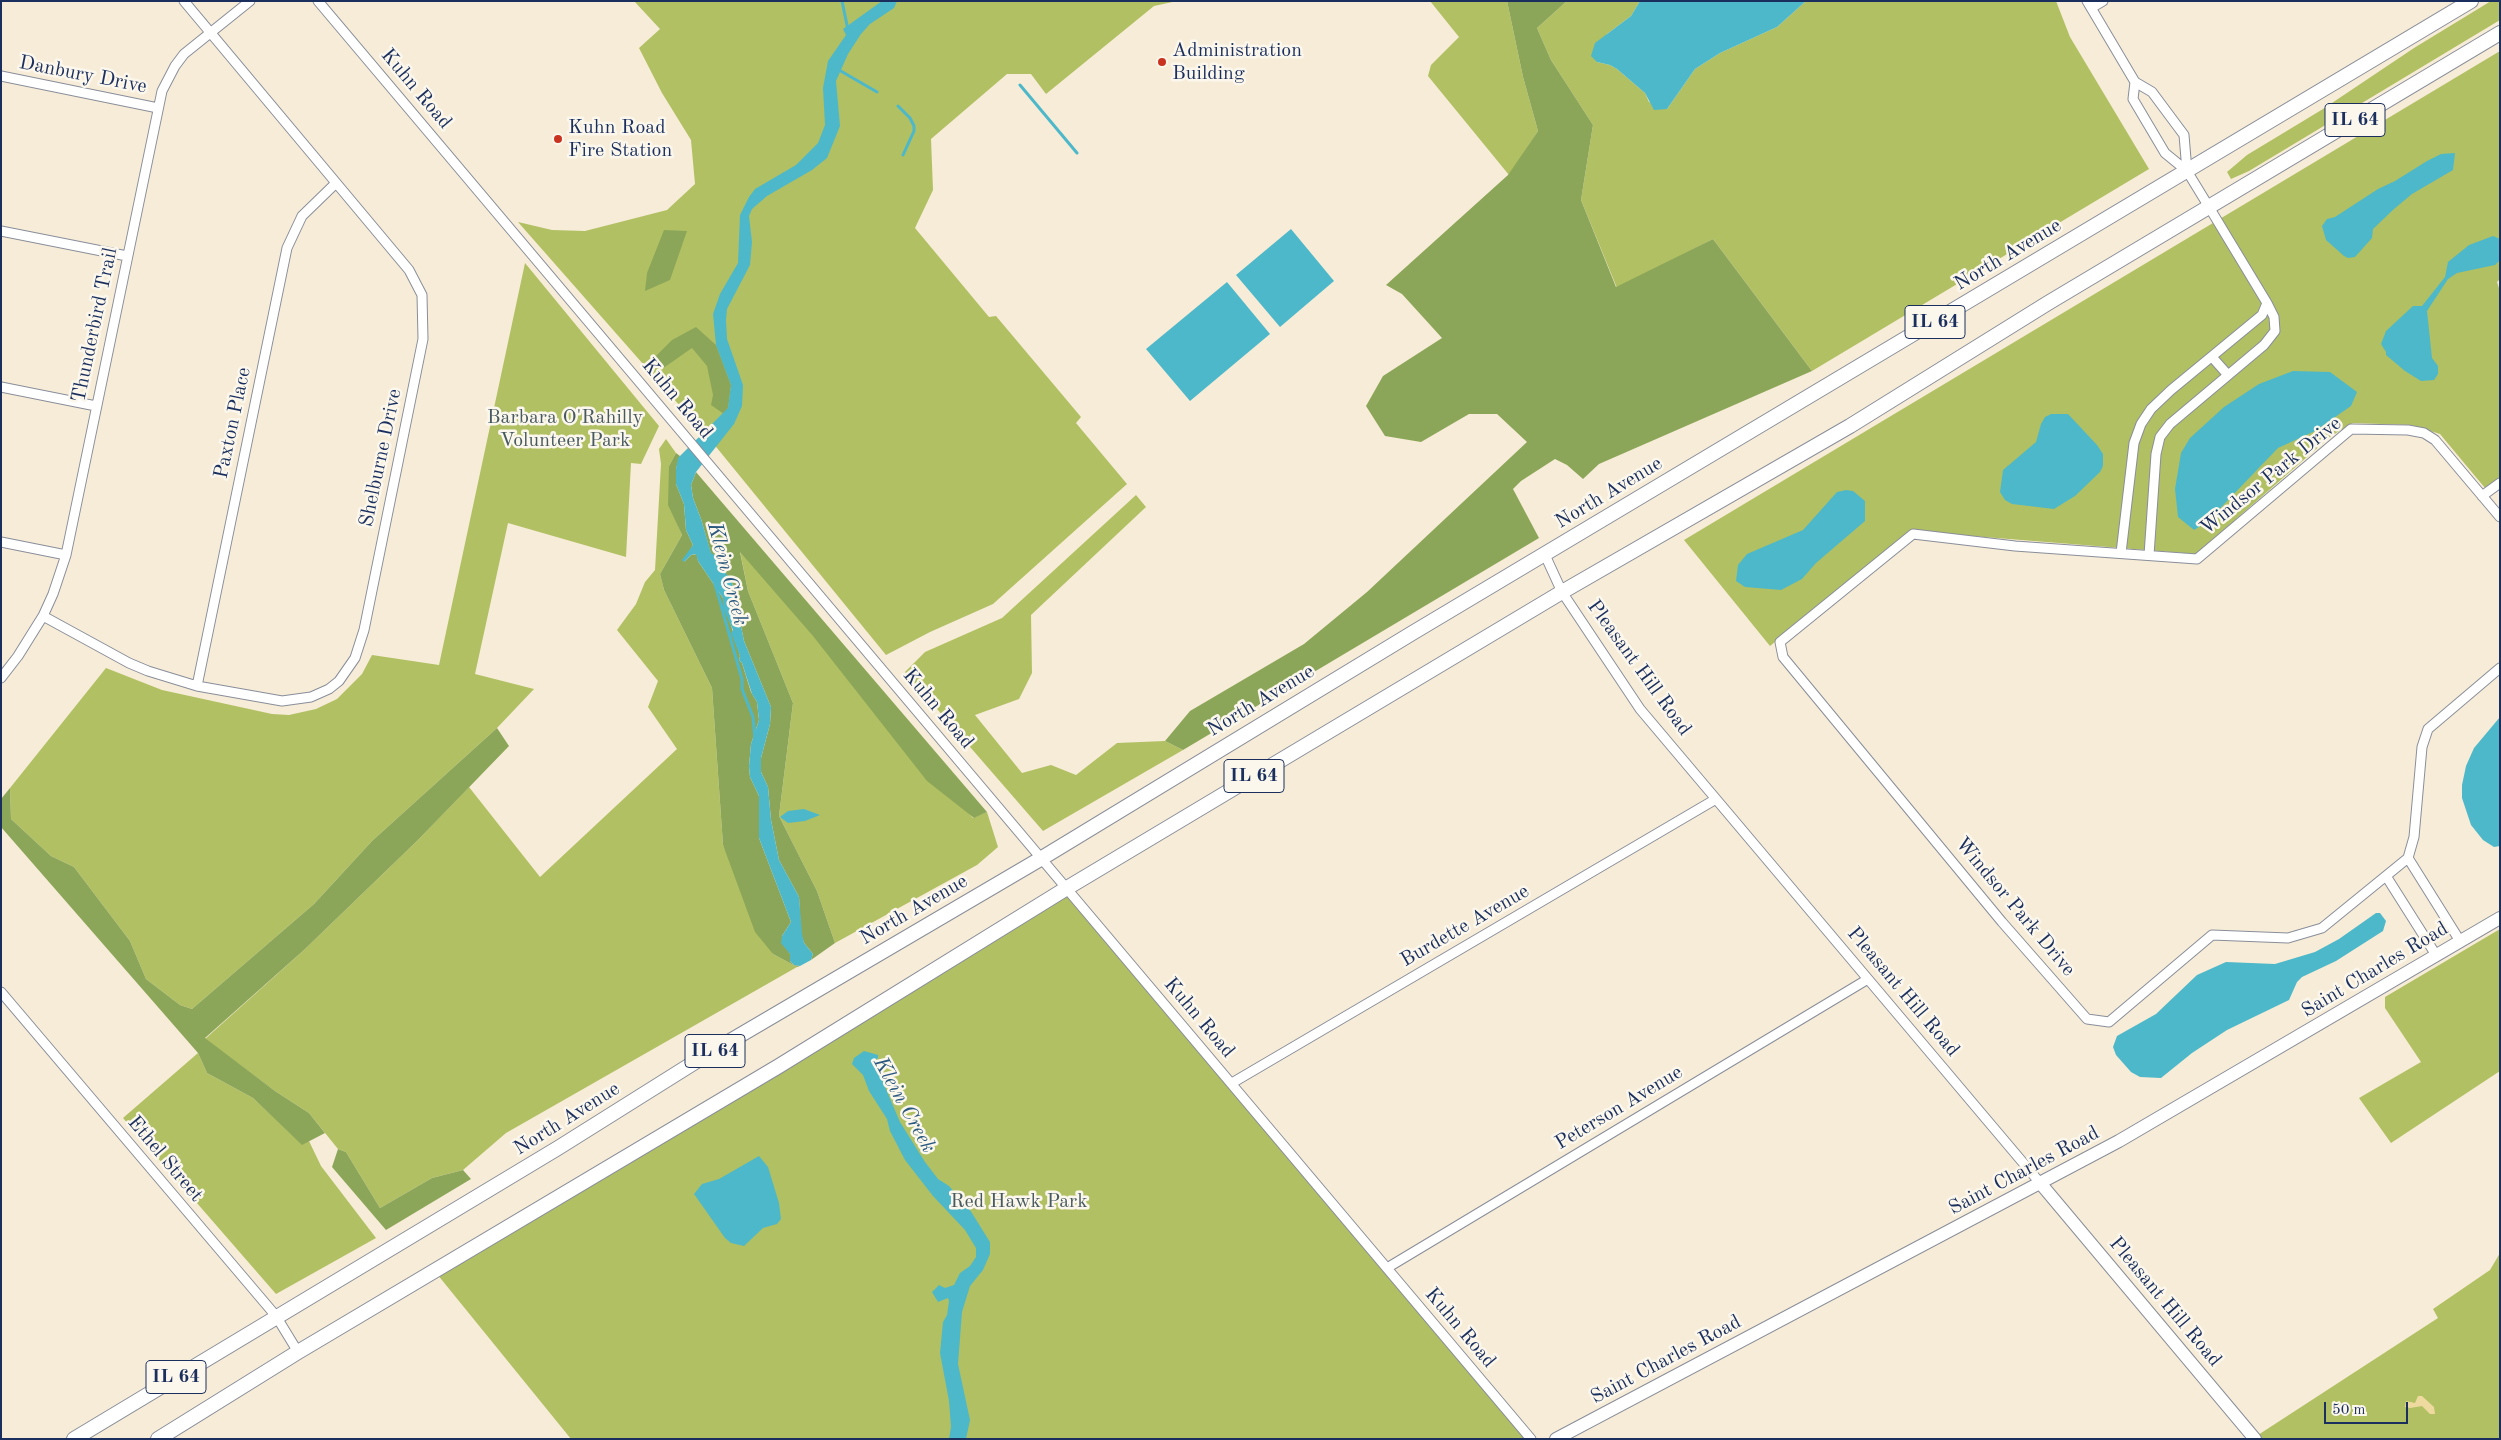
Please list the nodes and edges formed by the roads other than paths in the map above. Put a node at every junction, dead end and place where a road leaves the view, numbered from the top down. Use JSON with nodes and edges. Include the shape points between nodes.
{"nodes":[{"id":1,"x":184,"y":1,"type":"edge"},
{"id":2,"x":250,"y":1,"type":"edge"},
{"id":3,"x":318,"y":1,"type":"edge"},
{"id":4,"x":2103,"y":1,"type":"edge"},
{"id":5,"x":2471,"y":1,"type":"edge"},
{"id":6,"x":2089,"y":5,"type":"edge"},
{"id":7,"x":211,"y":33,"type":"junction"},
{"id":8,"x":2500,"y":34,"type":"edge"},
{"id":9,"x":1,"y":76,"type":"edge"},
{"id":10,"x":2135,"y":82,"type":"junction"},
{"id":11,"x":158,"y":108,"type":"junction"},
{"id":12,"x":2188,"y":171,"type":"junction"},
{"id":13,"x":336,"y":183,"type":"junction"},
{"id":14,"x":2210,"y":207,"type":"junction"},
{"id":15,"x":1,"y":231,"type":"edge"},
{"id":16,"x":127,"y":256,"type":"junction"},
{"id":17,"x":2266,"y":303,"type":"junction"},
{"id":18,"x":2212,"y":356,"type":"junction"},
{"id":19,"x":2228,"y":375,"type":"junction"},
{"id":20,"x":1,"y":387,"type":"edge"},
{"id":21,"x":96,"y":406,"type":"junction"},
{"id":22,"x":2500,"y":483,"type":"edge"},
{"id":23,"x":2482,"y":496,"type":"junction"},
{"id":24,"x":2500,"y":517,"type":"edge"},
{"id":25,"x":1,"y":542,"type":"edge"},
{"id":26,"x":2121,"y":553,"type":"junction"},
{"id":27,"x":66,"y":555,"type":"junction"},
{"id":28,"x":1544,"y":555,"type":"junction"},
{"id":29,"x":2149,"y":555,"type":"junction"},
{"id":30,"x":1562,"y":592,"type":"junction"},
{"id":31,"x":43,"y":616,"type":"junction"},
{"id":32,"x":2500,"y":668,"type":"edge"},
{"id":33,"x":1,"y":678,"type":"edge"},
{"id":34,"x":197,"y":686,"type":"junction"},
{"id":35,"x":1716,"y":799,"type":"junction"},
{"id":36,"x":1042,"y":858,"type":"junction"},
{"id":37,"x":2408,"y":858,"type":"junction"},
{"id":38,"x":2386,"y":876,"type":"junction"},
{"id":39,"x":1067,"y":888,"type":"junction"},
{"id":40,"x":2500,"y":918,"type":"edge"},
{"id":41,"x":2460,"y":942,"type":"junction"},
{"id":42,"x":2436,"y":956,"type":"junction"},
{"id":43,"x":1868,"y":979,"type":"junction"},
{"id":44,"x":1,"y":992,"type":"edge"},
{"id":45,"x":1232,"y":1083,"type":"junction"},
{"id":46,"x":2041,"y":1184,"type":"junction"},
{"id":47,"x":1387,"y":1268,"type":"junction"},
{"id":48,"x":276,"y":1316,"type":"junction"},
{"id":49,"x":298,"y":1352,"type":"junction"},
{"id":50,"x":74,"y":1439,"type":"edge"},
{"id":51,"x":158,"y":1439,"type":"edge"},
{"id":52,"x":1531,"y":1439,"type":"edge"},
{"id":53,"x":1556,"y":1439,"type":"edge"},
{"id":54,"x":2255,"y":1439,"type":"edge"}],
"edges":[{"from":1,"to":7,"type":"street","name":"Shelburne Drive"},
{"from":2,"to":7,"type":"street","name":"Thunderbird Trail"},
{"from":3,"to":36,"type":"street","name":"Kuhn Road"},
{"from":4,"to":6,"type":"street"},
{"from":5,"to":12,"type":"main road","name":"North Avenue","number":"IL 64"},
{"from":6,"to":10,"type":"street"},
{"from":7,"to":11,"type":"street","name":"Thunderbird Trail","via":[[184,54],[175,66],[162,91]]},
{"from":7,"to":13,"type":"street","name":"Shelburne Drive"},
{"from":8,"to":14,"type":"main road","number":"IL 64"},
{"from":9,"to":11,"type":"street","name":"Danbury Drive"},
{"from":10,"to":12,"type":"street","via":[[2133,99],[2156,138],[2165,153]]},
{"from":10,"to":12,"type":"street","via":[[2152,92],[2184,135]]},
{"from":11,"to":16,"type":"street","name":"Thunderbird Trail"},
{"from":12,"to":14,"type":"street"},
{"from":12,"to":28,"type":"main road","name":"North Avenue","number":"IL 64"},
{"from":13,"to":34,"type":"street","name":"Paxton Place","via":[[302,216],[287,248]]},
{"from":13,"to":34,"type":"street","name":"Shelburne Drive","via":[[409,270],[422,295],[425,322],[360,646],[348,672],[329,689],[310,697],[282,701]]},
{"from":14,"to":17,"type":"street"},
{"from":14,"to":30,"type":"main road","number":"IL 64","via":[[1850,426]]},
{"from":15,"to":16,"type":"street"},
{"from":16,"to":21,"type":"street","name":"Thunderbird Trail"},
{"from":17,"to":18,"type":"street","via":[[2262,315]]},
{"from":17,"to":19,"type":"street","via":[[2274,317],[2275,332]]},
{"from":18,"to":19,"type":"street"},
{"from":18,"to":26,"type":"street","via":[[2151,409],[2141,424],[2134,443]]},
{"from":19,"to":29,"type":"street","via":[[2170,424],[2160,437]]},
{"from":20,"to":21,"type":"street"},
{"from":21,"to":27,"type":"street","name":"Thunderbird Trail"},
{"from":22,"to":23,"type":"street"},
{"from":23,"to":24,"type":"street","name":"Windsor Park Drive"},
{"from":23,"to":29,"type":"street","name":"Windsor Park Drive","via":[[2435,440],[2424,433],[2351,429],[2197,559]]},
{"from":25,"to":27,"type":"street"},
{"from":26,"to":29,"type":"street","name":"Windsor Park Drive"},
{"from":26,"to":38,"type":"street","name":"Windsor Park Drive","via":[[2015,546],[1913,534],[1780,642],[1783,657],[2002,922],[2087,1019],[2109,1022],[2212,935],[2288,938],[2322,928]]},
{"from":27,"to":31,"type":"street","name":"Thunderbird Trail"},
{"from":28,"to":30,"type":"street","name":"Pleasant Hill Road"},
{"from":28,"to":36,"type":"main road","name":"North Avenue","number":"IL 64"},
{"from":30,"to":35,"type":"street","name":"Pleasant Hill Road","via":[[1640,709]]},
{"from":30,"to":39,"type":"main road","number":"IL 64"},
{"from":31,"to":33,"type":"street","name":"Thunderbird Trail"},
{"from":31,"to":34,"type":"street","name":"Shelburne Drive","via":[[129,663]]},
{"from":32,"to":37,"type":"street","via":[[2428,729],[2422,747],[2414,836]]},
{"from":35,"to":43,"type":"street","name":"Pleasant Hill Road"},
{"from":35,"to":45,"type":"street","name":"Burdette Avenue"},
{"from":36,"to":39,"type":"street","name":"Kuhn Road"},
{"from":36,"to":48,"type":"main road","name":"North Avenue","number":"IL 64","via":[[703,1057],[558,1148]]},
{"from":37,"to":38,"type":"street","name":"Windsor Park Drive"},
{"from":37,"to":41,"type":"street"},
{"from":38,"to":42,"type":"street"},
{"from":39,"to":45,"type":"street","name":"Kuhn Road"},
{"from":39,"to":49,"type":"main road","number":"IL 64","via":[[779,1066]]},
{"from":40,"to":41,"type":"street","name":"Saint Charles Road"},
{"from":41,"to":42,"type":"street","name":"Saint Charles Road"},
{"from":42,"to":46,"type":"street","name":"Saint Charles Road","via":[[2150,1124]]},
{"from":43,"to":46,"type":"street","name":"Pleasant Hill Road"},
{"from":43,"to":47,"type":"street","name":"Peterson Avenue"},
{"from":44,"to":48,"type":"street","name":"Ethel Street"},
{"from":45,"to":47,"type":"street","name":"Kuhn Road"},
{"from":46,"to":53,"type":"street","name":"Saint Charles Road"},
{"from":46,"to":54,"type":"street","name":"Pleasant Hill Road"},
{"from":47,"to":52,"type":"street","name":"Kuhn Road"},
{"from":48,"to":49,"type":"street","name":"Ethel Street"},
{"from":48,"to":50,"type":"main road","name":"North Avenue","number":"IL 64"},
{"from":49,"to":51,"type":"main road","number":"IL 64"}]}
